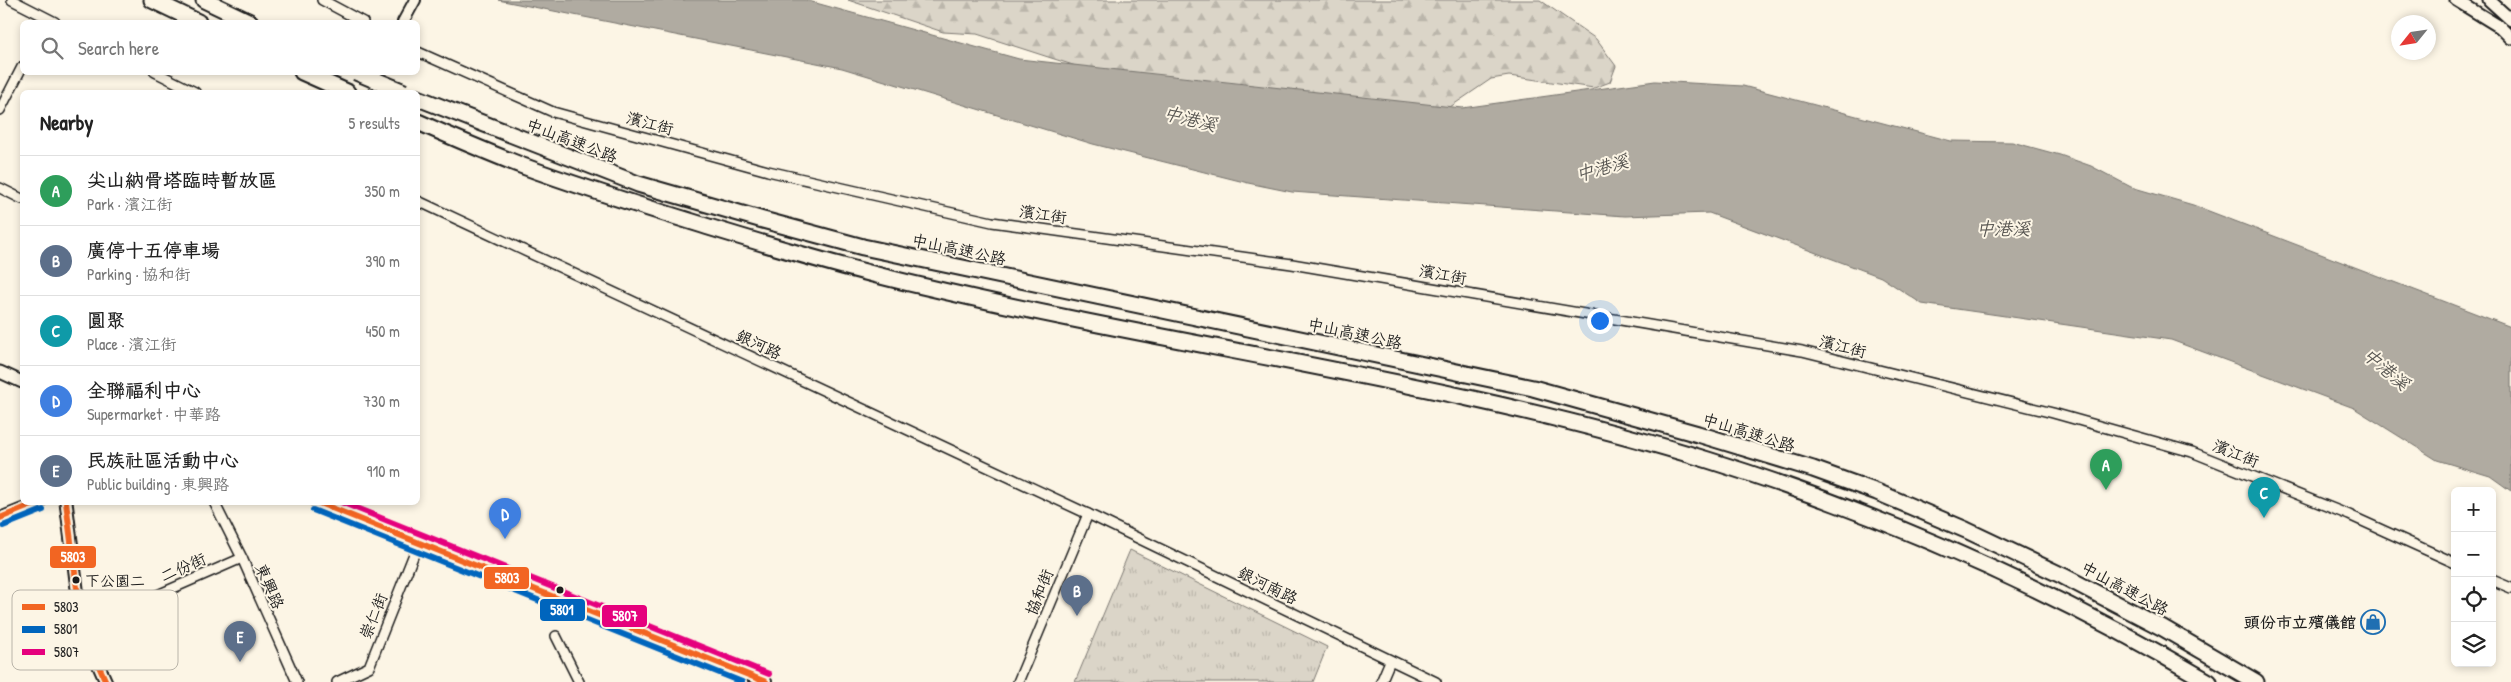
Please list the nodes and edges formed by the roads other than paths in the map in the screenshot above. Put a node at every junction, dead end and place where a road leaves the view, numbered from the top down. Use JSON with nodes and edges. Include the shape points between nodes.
{"nodes":[{"id":1,"x":12,"y":0,"type":"edge"},
{"id":2,"x":152,"y":0,"type":"edge"},
{"id":3,"x":204,"y":0,"type":"edge"},
{"id":4,"x":322,"y":0,"type":"edge"},
{"id":5,"x":415,"y":0,"type":"edge"},
{"id":6,"x":2456,"y":0,"type":"edge"},
{"id":7,"x":2488,"y":0,"type":"edge"},
{"id":8,"x":47,"y":20,"type":"edge"},
{"id":9,"x":194,"y":20,"type":"edge"},
{"id":10,"x":246,"y":20,"type":"edge"},
{"id":11,"x":359,"y":20,"type":"edge"},
{"id":12,"x":404,"y":20,"type":"edge"},
{"id":13,"x":2511,"y":20,"type":"edge"},
{"id":14,"x":2511,"y":38,"type":"edge"},
{"id":15,"x":420,"y":53,"type":"edge"},
{"id":16,"x":20,"y":70,"type":"edge"},
{"id":17,"x":161,"y":75,"type":"edge"},
{"id":18,"x":309,"y":75,"type":"edge"},
{"id":19,"x":363,"y":75,"type":"edge"},
{"id":20,"x":191,"y":90,"type":"edge"},
{"id":21,"x":342,"y":90,"type":"edge"},
{"id":22,"x":399,"y":90,"type":"edge"},
{"id":23,"x":420,"y":99,"type":"edge"},
{"id":24,"x":0,"y":110,"type":"edge"},
{"id":25,"x":420,"y":123,"type":"edge"},
{"id":26,"x":0,"y":188,"type":"edge"},
{"id":27,"x":20,"y":197,"type":"edge"},
{"id":28,"x":420,"y":202,"type":"edge"},
{"id":29,"x":0,"y":372,"type":"edge"},
{"id":30,"x":20,"y":381,"type":"edge"},
{"id":31,"x":32,"y":505,"type":"edge"},
{"id":32,"x":66,"y":505,"type":"edge"},
{"id":33,"x":216,"y":505,"type":"edge"},
{"id":34,"x":323,"y":505,"type":"edge"},
{"id":35,"x":1088,"y":514,"type":"junction"},
{"id":36,"x":0,"y":518,"type":"edge"},
{"id":37,"x":418,"y":544,"type":"junction"},
{"id":38,"x":242,"y":558,"type":"junction"},
{"id":39,"x":2451,"y":561,"type":"edge"},
{"id":40,"x":2496,"y":582,"type":"edge"},
{"id":41,"x":2511,"y":588,"type":"edge"},
{"id":42,"x":77,"y":590,"type":"edge"},
{"id":43,"x":169,"y":590,"type":"edge"},
{"id":44,"x":556,"y":636,"type":"dead end"},
{"id":45,"x":1390,"y":661,"type":"junction"},
{"id":46,"x":101,"y":670,"type":"edge"},
{"id":47,"x":106,"y":682,"type":"edge"},
{"id":48,"x":297,"y":682,"type":"edge"},
{"id":49,"x":337,"y":682,"type":"edge"},
{"id":50,"x":579,"y":682,"type":"edge"},
{"id":51,"x":766,"y":682,"type":"edge"},
{"id":52,"x":1018,"y":682,"type":"edge"},
{"id":53,"x":1381,"y":682,"type":"edge"},
{"id":54,"x":1436,"y":682,"type":"edge"},
{"id":55,"x":2209,"y":682,"type":"edge"},
{"id":56,"x":2256,"y":682,"type":"edge"}],
"edges":[{"from":1,"to":8,"type":"street"},
{"from":2,"to":9,"type":"highway"},
{"from":3,"to":10,"type":"highway"},
{"from":4,"to":11,"type":"street"},
{"from":5,"to":12,"type":"street"},
{"from":6,"to":14,"type":"main road","via":[[2500,27]]},
{"from":7,"to":13,"type":"main road"},
{"from":15,"to":39,"type":"street","name":"濱江街","via":[[554,112],[768,171],[992,222],[1292,264],[1802,352],[2053,413],[2192,452],[2349,515]]},
{"from":16,"to":24,"type":"street"},
{"from":17,"to":20,"type":"street"},
{"from":18,"to":21,"type":"highway"},
{"from":19,"to":22,"type":"highway","bridge":true},
{"from":23,"to":56,"type":"highway","name":"中山高速公路","via":[[638,184],[772,222],[963,268],[1534,388],[1812,469],[1877,492],[2063,576],[2163,628]]},
{"from":25,"to":55,"type":"highway","via":[[522,166],[631,203],[920,286],[1408,386],[1534,414],[1702,459],[1918,534],[2018,579],[2143,643]]},
{"from":26,"to":27,"type":"street"},
{"from":28,"to":35,"type":"street","name":"銀河路"},
{"from":29,"to":30,"type":"main road"},
{"from":31,"to":36,"type":"street"},
{"from":32,"to":42,"type":"main road"},
{"from":33,"to":38,"type":"street","name":"東興路"},
{"from":34,"to":37,"type":"street"},
{"from":35,"to":45,"type":"street","name":"銀河南路"},
{"from":35,"to":52,"type":"street","name":"協和街"},
{"from":37,"to":49,"type":"street","name":"崇仁街","via":[[369,667]]},
{"from":37,"to":51,"type":"street"},
{"from":38,"to":43,"type":"street","name":"二份街"},
{"from":38,"to":48,"type":"street","name":"東興路"},
{"from":40,"to":41,"type":"street"},
{"from":44,"to":50,"type":"street"},
{"from":45,"to":53,"type":"street"},
{"from":45,"to":54,"type":"street","name":"銀河南路"},
{"from":46,"to":47,"type":"main road"}]}
